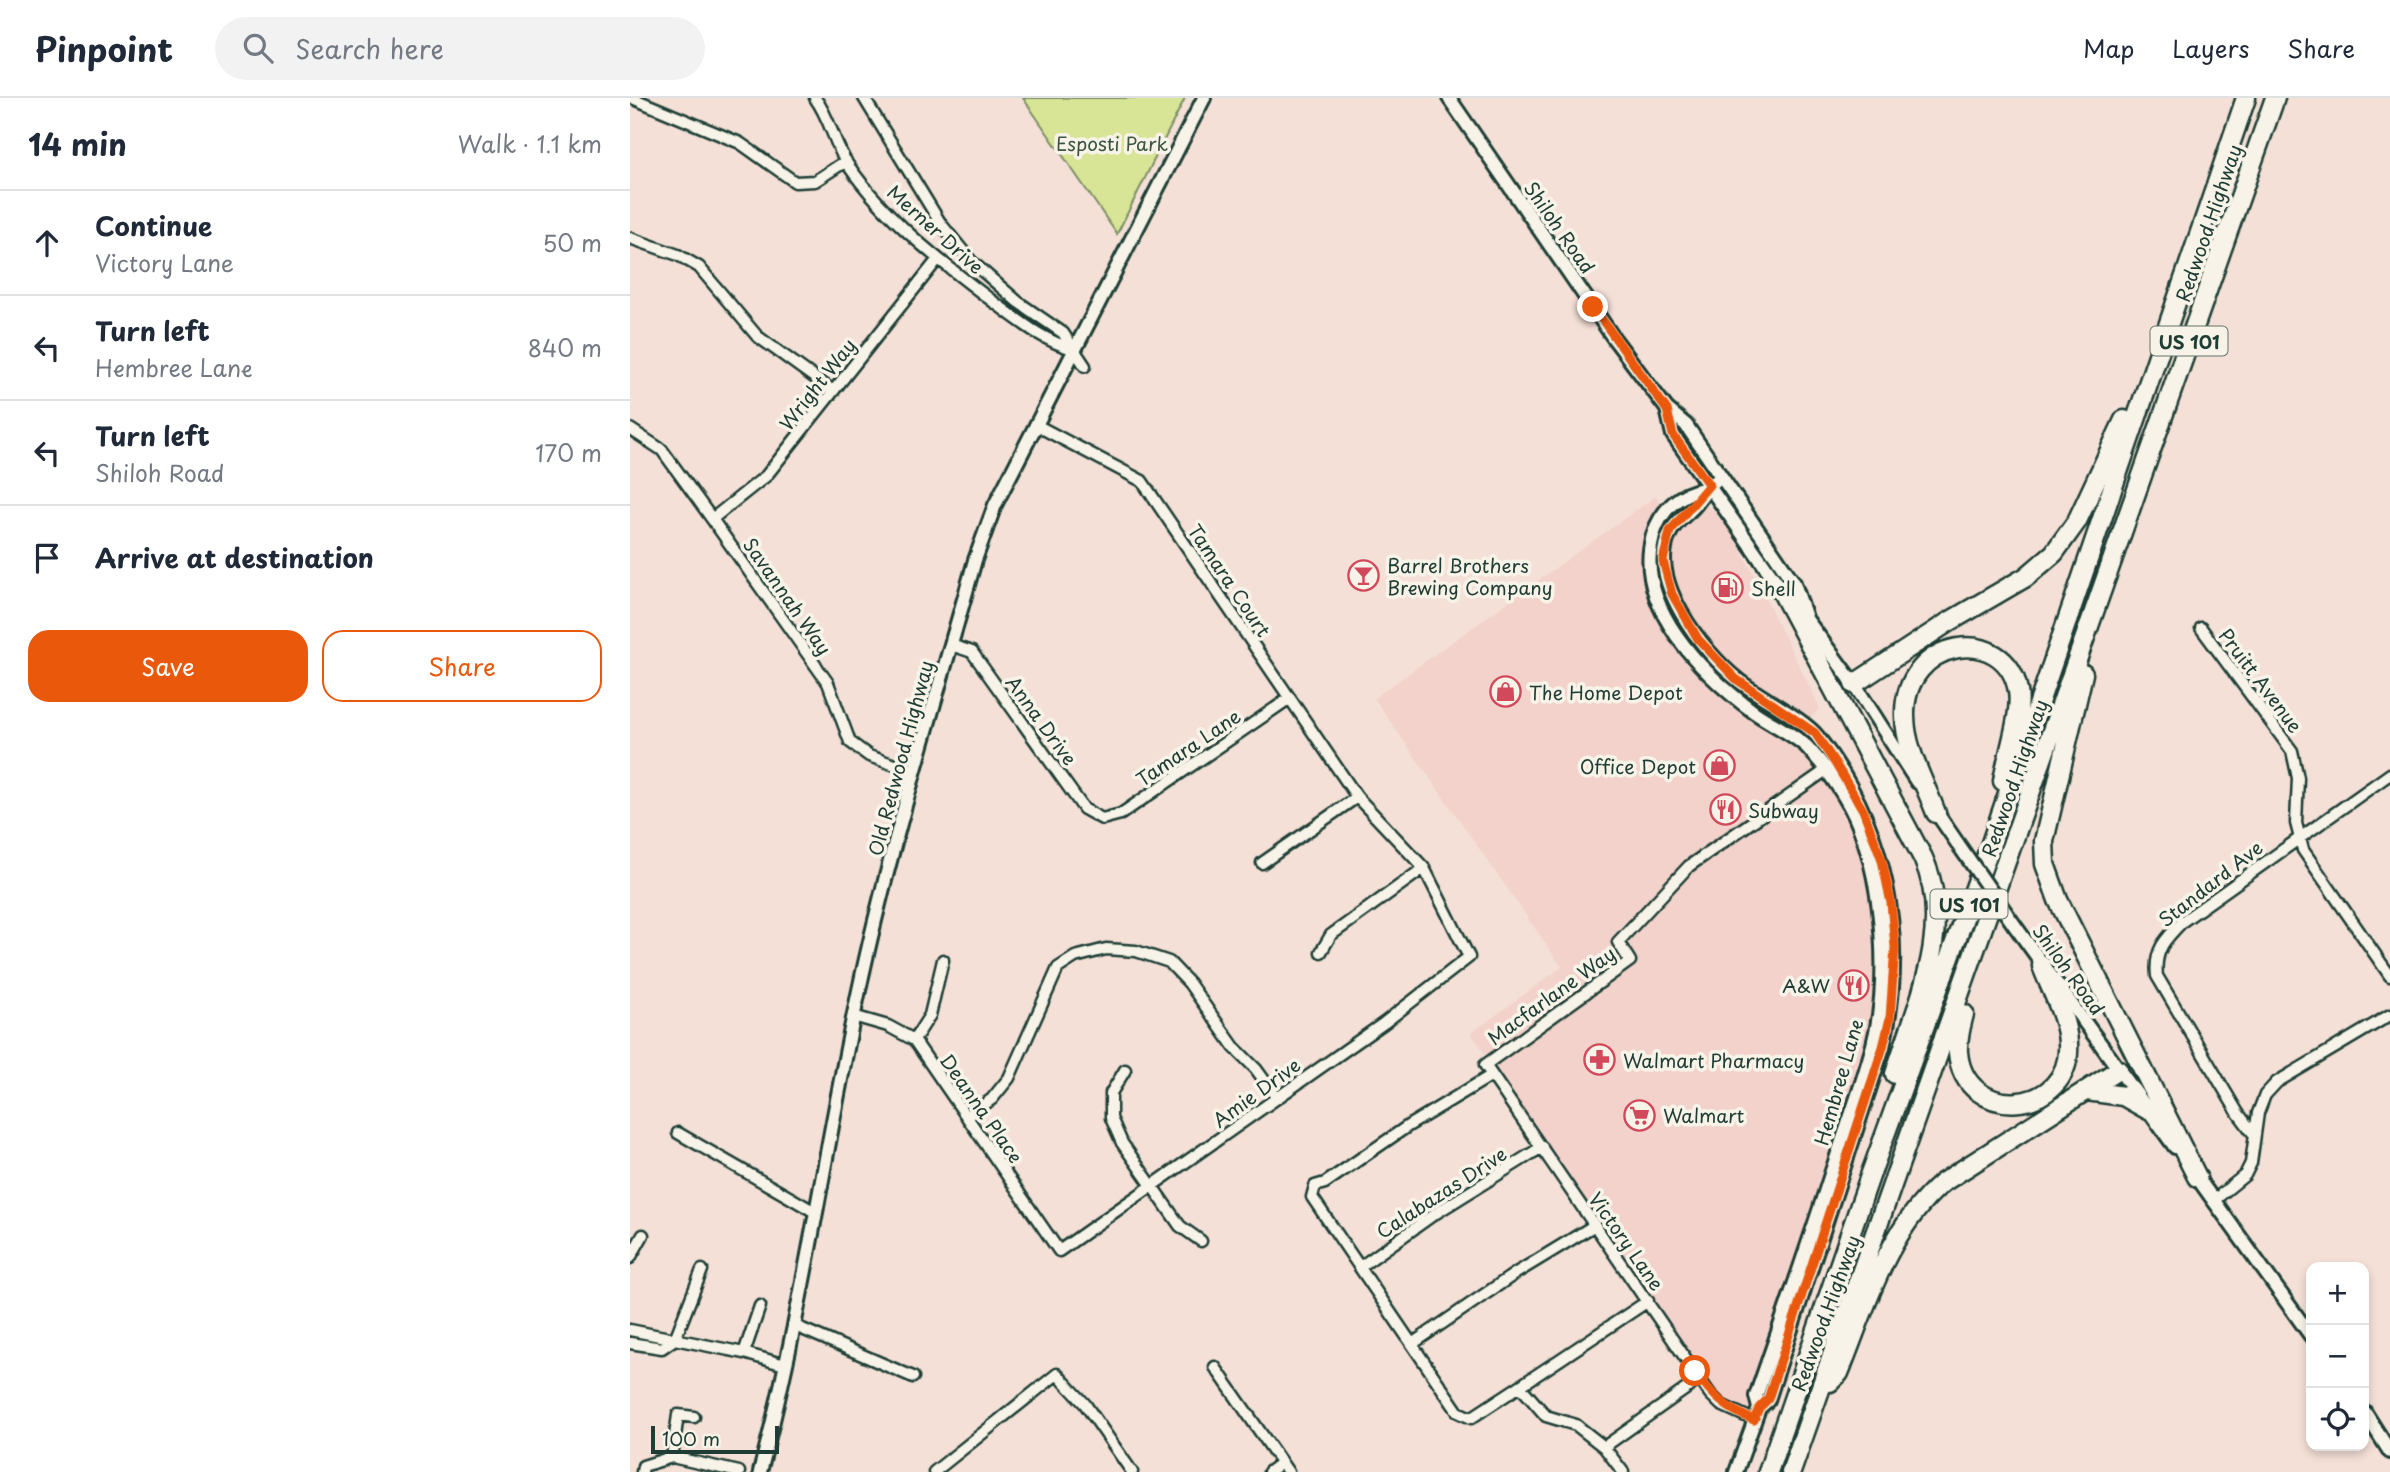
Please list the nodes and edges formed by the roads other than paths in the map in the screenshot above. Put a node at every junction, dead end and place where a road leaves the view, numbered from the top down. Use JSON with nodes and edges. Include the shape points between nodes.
{"nodes":[{"id":1,"x":632,"y":98,"type":"edge"},
{"id":2,"x":815,"y":98,"type":"edge"},
{"id":3,"x":864,"y":98,"type":"edge"},
{"id":4,"x":1204,"y":98,"type":"edge"},
{"id":5,"x":1449,"y":98,"type":"edge"},
{"id":6,"x":2246,"y":98,"type":"edge"},
{"id":7,"x":2275,"y":98,"type":"edge"},
{"id":8,"x":846,"y":161,"type":"junction"},
{"id":9,"x":630,"y":238,"type":"edge"},
{"id":10,"x":937,"y":259,"type":"junction"},
{"id":11,"x":2164,"y":334,"type":"junction"},
{"id":12,"x":1073,"y":349,"type":"junction"},
{"id":13,"x":1085,"y":366,"type":"dead end"},
{"id":14,"x":833,"y":391,"type":"junction"},
{"id":15,"x":1667,"y":410,"type":"junction"},
{"id":16,"x":1036,"y":425,"type":"junction"},
{"id":17,"x":630,"y":429,"type":"edge"},
{"id":18,"x":1721,"y":477,"type":"junction"},
{"id":19,"x":1707,"y":487,"type":"junction"},
{"id":20,"x":712,"y":519,"type":"junction"},
{"id":21,"x":2102,"y":590,"type":"junction"},
{"id":22,"x":1782,"y":592,"type":"junction"},
{"id":23,"x":1806,"y":618,"type":"junction"},
{"id":24,"x":2201,"y":628,"type":"dead end"},
{"id":25,"x":951,"y":645,"type":"junction"},
{"id":26,"x":1710,"y":674,"type":"junction"},
{"id":27,"x":1854,"y":684,"type":"junction"},
{"id":28,"x":1290,"y":698,"type":"junction"},
{"id":29,"x":1770,"y":704,"type":"junction"},
{"id":30,"x":1831,"y":767,"type":"junction"},
{"id":31,"x":915,"y":772,"type":"junction"},
{"id":32,"x":2390,"y":774,"type":"edge"},
{"id":33,"x":1357,"y":797,"type":"junction"},
{"id":34,"x":1937,"y":813,"type":"junction"},
{"id":35,"x":1102,"y":819,"type":"joint"},
{"id":36,"x":2299,"y":836,"type":"junction"},
{"id":37,"x":1988,"y":852,"type":"junction"},
{"id":38,"x":1262,"y":863,"type":"dead end"},
{"id":39,"x":1424,"y":868,"type":"junction"},
{"id":40,"x":1984,"y":928,"type":"junction"},
{"id":41,"x":1321,"y":952,"type":"dead end"},
{"id":42,"x":1469,"y":957,"type":"joint"},
{"id":43,"x":943,"y":960,"type":"dead end"},
{"id":44,"x":2042,"y":966,"type":"junction"},
{"id":45,"x":2390,"y":976,"type":"edge"},
{"id":46,"x":2390,"y":1015,"type":"edge"},
{"id":47,"x":853,"y":1016,"type":"junction"},
{"id":48,"x":914,"y":1040,"type":"junction"},
{"id":49,"x":1485,"y":1065,"type":"joint"},
{"id":50,"x":1125,"y":1070,"type":"dead end"},
{"id":51,"x":2118,"y":1070,"type":"junction"},
{"id":52,"x":1492,"y":1075,"type":"junction"},
{"id":53,"x":2087,"y":1091,"type":"junction"},
{"id":54,"x":1277,"y":1098,"type":"junction"},
{"id":55,"x":2148,"y":1110,"type":"junction"},
{"id":56,"x":967,"y":1117,"type":"junction"},
{"id":57,"x":678,"y":1133,"type":"dead end"},
{"id":58,"x":2253,"y":1133,"type":"junction"},
{"id":59,"x":1542,"y":1147,"type":"junction"},
{"id":60,"x":1870,"y":1176,"type":"junction"},
{"id":61,"x":2197,"y":1177,"type":"junction"},
{"id":62,"x":1153,"y":1187,"type":"junction"},
{"id":63,"x":2213,"y":1200,"type":"junction"},
{"id":64,"x":815,"y":1212,"type":"junction"},
{"id":65,"x":1595,"y":1225,"type":"junction"},
{"id":66,"x":643,"y":1235,"type":"dead end"},
{"id":67,"x":1201,"y":1241,"type":"dead end"},
{"id":68,"x":1059,"y":1251,"type":"joint"},
{"id":69,"x":630,"y":1258,"type":"edge"},
{"id":70,"x":1360,"y":1266,"type":"junction"},
{"id":71,"x":702,"y":1270,"type":"dead end"},
{"id":72,"x":1648,"y":1301,"type":"junction"},
{"id":73,"x":760,"y":1306,"type":"dead end"},
{"id":74,"x":793,"y":1325,"type":"junction"},
{"id":75,"x":2306,"y":1329,"type":"edge"},
{"id":76,"x":630,"y":1330,"type":"edge"},
{"id":77,"x":675,"y":1339,"type":"junction"},
{"id":78,"x":630,"y":1343,"type":"edge"},
{"id":79,"x":1412,"y":1344,"type":"junction"},
{"id":80,"x":744,"y":1353,"type":"junction"},
{"id":81,"x":785,"y":1365,"type":"junction"},
{"id":82,"x":1215,"y":1367,"type":"dead end"},
{"id":83,"x":913,"y":1377,"type":"dead end"},
{"id":84,"x":1700,"y":1379,"type":"junction"},
{"id":85,"x":1520,"y":1386,"type":"junction"},
{"id":86,"x":1820,"y":1391,"type":"junction"},
{"id":87,"x":1757,"y":1414,"type":"junction"},
{"id":88,"x":694,"y":1418,"type":"dead end"},
{"id":89,"x":2369,"y":1419,"type":"edge"},
{"id":90,"x":1604,"y":1447,"type":"junction"},
{"id":91,"x":2390,"y":1451,"type":"edge"},
{"id":92,"x":672,"y":1457,"type":"junction"},
{"id":93,"x":1285,"y":1468,"type":"edge"},
{"id":94,"x":1127,"y":1470,"type":"edge"},
{"id":95,"x":642,"y":1472,"type":"edge"},
{"id":96,"x":738,"y":1472,"type":"edge"},
{"id":97,"x":760,"y":1472,"type":"edge"},
{"id":98,"x":934,"y":1472,"type":"edge"},
{"id":99,"x":1269,"y":1472,"type":"edge"},
{"id":100,"x":1623,"y":1472,"type":"edge"},
{"id":101,"x":1736,"y":1472,"type":"edge"},
{"id":102,"x":1768,"y":1472,"type":"edge"},
{"id":103,"x":1791,"y":1472,"type":"edge"}],
"edges":[{"from":1,"to":8,"type":"street","via":[[740,144],[794,182],[815,181]]},
{"from":2,"to":8,"type":"street","name":"Merner Drive"},
{"from":3,"to":12,"type":"street","name":"Merner Drive","via":[[941,224],[971,261],[1026,309],[1063,333]]},
{"from":4,"to":12,"type":"main road","name":"Old Redwood Highway"},
{"from":5,"to":15,"type":"main road","name":"Shiloh Road"},
{"from":6,"to":11,"type":"highway","name":"Redwood Highway","number":"US 101"},
{"from":7,"to":21,"type":"highway","name":"Redwood Highway","number":"US 101"},
{"from":8,"to":10,"type":"street","name":"Merner Drive","via":[[877,200]]},
{"from":9,"to":14,"type":"street","via":[[678,254],[699,267],[757,336]]},
{"from":10,"to":12,"type":"street","name":"Merner Drive","via":[[1026,326]]},
{"from":10,"to":14,"type":"street","name":"Wright Way"},
{"from":11,"to":27,"type":"highway","via":[[2077,521],[2054,553],[2026,577]]},
{"from":11,"to":37,"type":"highway","name":"Redwood Highway","number":"US 101"},
{"from":12,"to":13,"type":"street","name":"Merner Drive"},
{"from":12,"to":16,"type":"main road","name":"Old Redwood Highway"},
{"from":14,"to":20,"type":"street","name":"Wright Way","via":[[766,476]]},
{"from":15,"to":18,"type":"main road","name":"Shiloh Road","via":[[1686,425]]},
{"from":15,"to":19,"type":"main road","name":"Shiloh Road","via":[[1673,435]]},
{"from":16,"to":25,"type":"main road","name":"Old Redwood Highway","via":[[989,519]]},
{"from":16,"to":28,"type":"street","name":"Tamara Court","via":[[1142,481]]},
{"from":17,"to":20,"type":"street","name":"Savannah Way","via":[[662,450]]},
{"from":18,"to":19,"type":"main road","name":"Hembree Lane"},
{"from":18,"to":23,"type":"main road","name":"Shiloh Road","via":[[1794,583]]},
{"from":19,"to":22,"type":"main road","name":"Shiloh Road"},
{"from":19,"to":26,"type":"main road","name":"Hembree Lane","via":[[1678,498],[1657,524],[1648,555],[1654,594],[1679,638]]},
{"from":19,"to":29,"type":"main road","name":"Hembree Lane","via":[[1670,531],[1663,561],[1666,576],[1698,639],[1736,679]]},
{"from":20,"to":31,"type":"street","name":"Savannah Way","via":[[828,683],[850,742],[869,756]]},
{"from":21,"to":40,"type":"highway","name":"Redwood Highway","number":"US 101"},
{"from":21,"to":61,"type":"highway","via":[[2044,841],[2045,863],[2058,900]]},
{"from":22,"to":23,"type":"main road","name":"Shiloh Road"},
{"from":22,"to":60,"type":"highway","via":[[1923,858],[1936,900],[1933,951]]},
{"from":23,"to":27,"type":"main road","name":"Shiloh Road"},
{"from":24,"to":36,"type":"street","name":"Pruitt Avenue","via":[[2292,751],[2298,778]]},
{"from":25,"to":31,"type":"main road","name":"Old Redwood Highway"},
{"from":25,"to":35,"type":"street","name":"Anna Drive","via":[[972,652],[1084,809]]},
{"from":26,"to":29,"type":"main road","via":[[1724,678],[1755,704]]},
{"from":26,"to":30,"type":"main road","name":"Hembree Lane"},
{"from":27,"to":34,"type":"main road","name":"Shiloh Road"},
{"from":28,"to":33,"type":"street","name":"Tamara Court"},
{"from":28,"to":35,"type":"street","name":"Tamara Lane","via":[[1121,814]]},
{"from":29,"to":30,"type":"main road","name":"Hembree Lane","via":[[1815,733]]},
{"from":30,"to":49,"type":"street","name":"Macfarlane Way","via":[[1689,866],[1618,942],[1630,961]]},
{"from":30,"to":87,"type":"main road","name":"Hembree Lane","via":[[1863,810],[1886,881],[1895,947],[1890,1018],[1768,1399]]},
{"from":31,"to":47,"type":"main road","name":"Old Redwood Highway"},
{"from":32,"to":36,"type":"street","name":"Standard Ave"},
{"from":33,"to":38,"type":"street"},
{"from":33,"to":39,"type":"street","name":"Tamara Court"},
{"from":34,"to":37,"type":"highway","via":[[1908,740],[1907,696],[1916,672],[1934,655],[1955,648],[1979,649],[2006,667],[2019,702]]},
{"from":34,"to":44,"type":"main road","name":"Shiloh Road","bridge":true},
{"from":36,"to":45,"type":"street","name":"Pruitt Avenue","via":[[2311,864]]},
{"from":36,"to":58,"type":"street","name":"Standard Ave","via":[[2183,921],[2160,945],[2155,960],[2158,976]]},
{"from":37,"to":60,"type":"highway","name":"Redwood Highway","number":"US 101"},
{"from":39,"to":41,"type":"street","via":[[1331,935]]},
{"from":39,"to":42,"type":"street","name":"Tamara Court"},
{"from":40,"to":44,"type":"highway","via":[[1958,1043],[1963,1072],[1990,1099],[2010,1104],[2032,1099],[2054,1086],[2065,1067],[2068,1041]]},
{"from":40,"to":86,"type":"highway","name":"Redwood Highway","number":"US 101"},
{"from":42,"to":54,"type":"street","name":"Amie Drive"},
{"from":43,"to":48,"type":"street","via":[[930,1015]]},
{"from":44,"to":51,"type":"main road","name":"Shiloh Road"},
{"from":46,"to":58,"type":"street","via":[[2277,1082],[2265,1095]]},
{"from":47,"to":48,"type":"street","name":"Deanna Place","via":[[888,1026]]},
{"from":47,"to":64,"type":"main road","name":"Old Redwood Highway"},
{"from":48,"to":56,"type":"street","name":"Deanna Place"},
{"from":49,"to":52,"type":"street","name":"Victory Lane"},
{"from":50,"to":62,"type":"street","via":[[1111,1093],[1111,1118],[1122,1143]]},
{"from":51,"to":53,"type":"highway"},
{"from":51,"to":55,"type":"main road","name":"Shiloh Road"},
{"from":52,"to":59,"type":"street","name":"Victory Lane"},
{"from":52,"to":70,"type":"street","via":[[1311,1191]]},
{"from":53,"to":55,"type":"highway","via":[[2123,1096]]},
{"from":53,"to":86,"type":"highway","via":[[1923,1199],[1895,1237],[1839,1373]]},
{"from":54,"to":56,"type":"street","via":[[1169,962],[1136,951],[1106,949],[1075,957],[1058,968],[1009,1078],[992,1099]]},
{"from":54,"to":62,"type":"street","name":"Amie Drive"},
{"from":55,"to":61,"type":"main road","name":"Shiloh Road"},
{"from":56,"to":68,"type":"street","name":"Deanna Place"},
{"from":57,"to":64,"type":"street"},
{"from":58,"to":63,"type":"street","via":[[2251,1163],[2245,1175]]},
{"from":59,"to":65,"type":"street","name":"Victory Lane"},
{"from":59,"to":70,"type":"street","name":"Calabazas Drive"},
{"from":60,"to":102,"type":"highway","name":"Redwood Highway","number":"US 101"},
{"from":61,"to":63,"type":"main road","name":"Shiloh Road"},
{"from":62,"to":67,"type":"street","via":[[1180,1226]]},
{"from":62,"to":68,"type":"street","name":"Amie Drive"},
{"from":63,"to":75,"type":"main road","name":"Shiloh Road"},
{"from":64,"to":74,"type":"main road","name":"Old Redwood Highway"},
{"from":65,"to":72,"type":"street","name":"Victory Lane"},
{"from":65,"to":79,"type":"street"},
{"from":66,"to":69,"type":"street"},
{"from":70,"to":79,"type":"street"},
{"from":71,"to":77,"type":"street"},
{"from":72,"to":84,"type":"street","name":"Victory Lane"},
{"from":72,"to":85,"type":"street"},
{"from":73,"to":80,"type":"street"},
{"from":74,"to":81,"type":"main road","name":"Old Redwood Highway"},
{"from":74,"to":83,"type":"street"},
{"from":76,"to":77,"type":"street"},
{"from":77,"to":78,"type":"street","via":[[662,1348]]},
{"from":77,"to":80,"type":"street"},
{"from":79,"to":85,"type":"street","via":[[1464,1417],[1471,1418]]},
{"from":80,"to":81,"type":"street"},
{"from":81,"to":97,"type":"main road","name":"Old Redwood Highway"},
{"from":82,"to":93,"type":"street"},
{"from":84,"to":87,"type":"street","name":"Victory Lane","via":[[1721,1405]]},
{"from":84,"to":90,"type":"street"},
{"from":85,"to":90,"type":"street","via":[[1546,1416],[1576,1425]]},
{"from":86,"to":103,"type":"highway","name":"Redwood Highway","number":"US 101"},
{"from":87,"to":101,"type":"main road","name":"Hembree Lane"},
{"from":88,"to":92,"type":"street","via":[[678,1415]]},
{"from":89,"to":91,"type":"main road"},
{"from":90,"to":100,"type":"street"},
{"from":92,"to":95,"type":"street","via":[[643,1466]]},
{"from":92,"to":96,"type":"street"},
{"from":93,"to":99,"type":"street"},
{"from":94,"to":98,"type":"street","via":[[1085,1404],[1057,1374]]}]}
